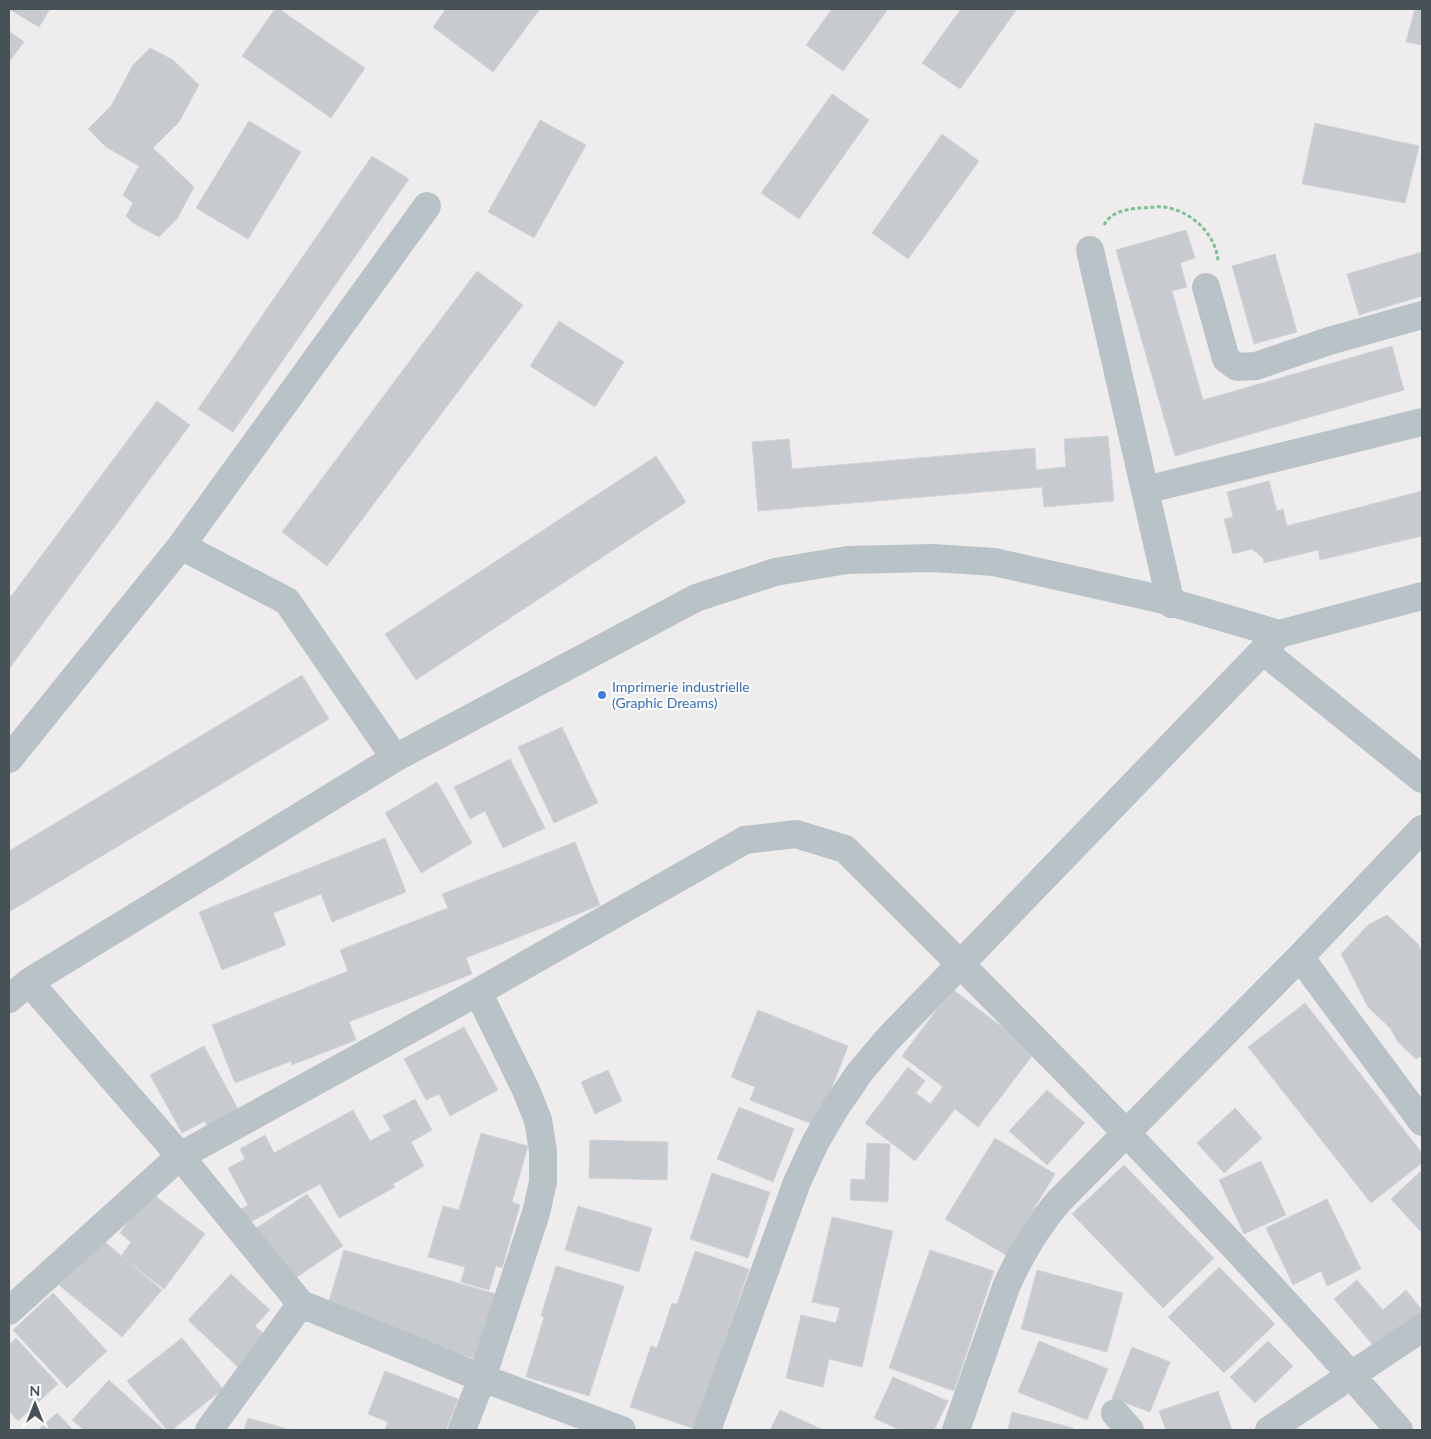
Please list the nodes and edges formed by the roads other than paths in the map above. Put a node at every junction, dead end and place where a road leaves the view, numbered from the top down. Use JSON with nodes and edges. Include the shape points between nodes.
{"nodes":[{"id":1,"x":427,"y":206,"type":"dead end"},
{"id":2,"x":1090,"y":250,"type":"road end"},
{"id":3,"x":1206,"y":287,"type":"road end"},
{"id":4,"x":1422,"y":315,"type":"edge"},
{"id":5,"x":1422,"y":422,"type":"edge"},
{"id":6,"x":1145,"y":490,"type":"junction"},
{"id":7,"x":181,"y":546,"type":"junction"},
{"id":8,"x":1422,"y":596,"type":"edge"},
{"id":9,"x":1171,"y":604,"type":"junction"},
{"id":10,"x":1271,"y":642,"type":"junction"},
{"id":11,"x":395,"y":758,"type":"junction"},
{"id":12,"x":9,"y":759,"type":"edge"},
{"id":13,"x":1422,"y":779,"type":"edge"},
{"id":14,"x":1422,"y":830,"type":"edge"},
{"id":15,"x":1300,"y":957,"type":"junction"},
{"id":16,"x":960,"y":963,"type":"junction"},
{"id":17,"x":19,"y":990,"type":"edge"},
{"id":18,"x":478,"y":992,"type":"junction"},
{"id":19,"x":1422,"y":1122,"type":"edge"},
{"id":20,"x":1127,"y":1133,"type":"junction"},
{"id":21,"x":180,"y":1156,"type":"junction"},
{"id":22,"x":301,"y":1304,"type":"junction"},
{"id":23,"x":9,"y":1311,"type":"edge"},
{"id":24,"x":1422,"y":1328,"type":"edge"},
{"id":25,"x":1351,"y":1374,"type":"junction"},
{"id":26,"x":482,"y":1378,"type":"junction"},
{"id":27,"x":209,"y":1430,"type":"edge"},
{"id":28,"x":462,"y":1430,"type":"edge"},
{"id":29,"x":622,"y":1430,"type":"edge"},
{"id":30,"x":708,"y":1430,"type":"edge"},
{"id":31,"x":956,"y":1430,"type":"edge"},
{"id":32,"x":1269,"y":1430,"type":"edge"},
{"id":33,"x":1400,"y":1430,"type":"edge"}],
"edges":[{"from":1,"to":7,"type":"street"},
{"from":2,"to":6,"type":"street"},
{"from":3,"to":4,"type":"street","via":[[1226,359],[1237,367],[1256,366]]},
{"from":5,"to":6,"type":"street"},
{"from":6,"to":9,"type":"street"},
{"from":7,"to":11,"type":"street","via":[[287,602]]},
{"from":7,"to":12,"type":"street"},
{"from":8,"to":10,"type":"street"},
{"from":9,"to":10,"type":"street"},
{"from":9,"to":11,"type":"street","via":[[994,562],[933,558],[847,560],[774,572],[696,598]]},
{"from":10,"to":13,"type":"street"},
{"from":10,"to":16,"type":"street"},
{"from":11,"to":17,"type":"street"},
{"from":14,"to":15,"type":"street"},
{"from":15,"to":19,"type":"street"},
{"from":15,"to":20,"type":"street"},
{"from":16,"to":18,"type":"street","via":[[845,849],[796,834],[745,840]]},
{"from":16,"to":20,"type":"street"},
{"from":16,"to":30,"type":"street","via":[[860,1072],[815,1143],[797,1182]]},
{"from":17,"to":21,"type":"street"},
{"from":18,"to":21,"type":"street"},
{"from":18,"to":26,"type":"street","via":[[526,1090],[538,1120],[543,1151],[543,1182],[536,1213]]},
{"from":20,"to":25,"type":"street"},
{"from":20,"to":31,"type":"street","via":[[1058,1202],[1028,1242],[1006,1287]]},
{"from":21,"to":22,"type":"street"},
{"from":21,"to":23,"type":"street"},
{"from":22,"to":26,"type":"street"},
{"from":22,"to":27,"type":"street"},
{"from":24,"to":25,"type":"street"},
{"from":25,"to":32,"type":"street"},
{"from":25,"to":33,"type":"street"},
{"from":26,"to":28,"type":"street"},
{"from":26,"to":29,"type":"street"}]}
